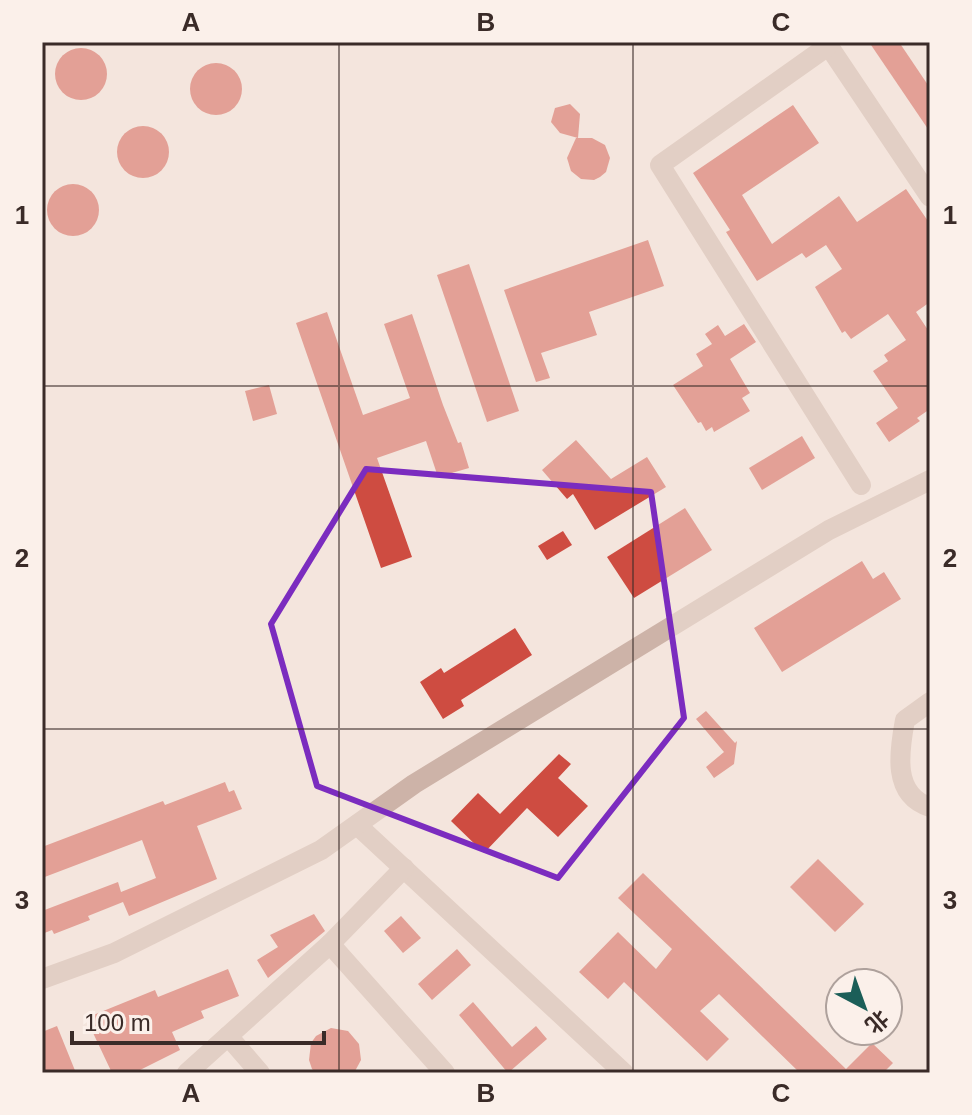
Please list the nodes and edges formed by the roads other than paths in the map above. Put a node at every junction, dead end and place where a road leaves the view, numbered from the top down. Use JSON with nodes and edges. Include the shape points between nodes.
{"nodes":[{"id":1,"x":827,"y":44,"type":"edge"},
{"id":2,"x":930,"y":197,"type":"edge"},
{"id":3,"x":930,"y":480,"type":"edge"},
{"id":4,"x":861,"y":485,"type":"dead end"},
{"id":5,"x":930,"y":702,"type":"edge"},
{"id":6,"x":930,"y":807,"type":"edge"},
{"id":7,"x":357,"y":825,"type":"junction"},
{"id":8,"x":404,"y":868,"type":"junction"},
{"id":9,"x":330,"y":944,"type":"junction"},
{"id":10,"x":42,"y":979,"type":"edge"},
{"id":11,"x":228,"y":1036,"type":"junction"},
{"id":12,"x":187,"y":1073,"type":"edge"},
{"id":13,"x":260,"y":1073,"type":"edge"},
{"id":14,"x":445,"y":1073,"type":"edge"},
{"id":15,"x":624,"y":1073,"type":"edge"}],
"edges":[{"from":1,"to":2,"type":"street"},
{"from":1,"to":4,"type":"street","via":[[660,165]]},
{"from":3,"to":7,"type":"street","via":[[816,538],[414,784]]},
{"from":5,"to":6,"type":"street","via":[[905,720],[900,760],[902,785]]},
{"from":7,"to":8,"type":"street"},
{"from":7,"to":10,"type":"street","via":[[321,850],[114,953]]},
{"from":8,"to":9,"type":"street"},
{"from":8,"to":15,"type":"street"},
{"from":9,"to":11,"type":"street"},
{"from":9,"to":14,"type":"street"},
{"from":11,"to":12,"type":"street"},
{"from":11,"to":13,"type":"street"}]}
